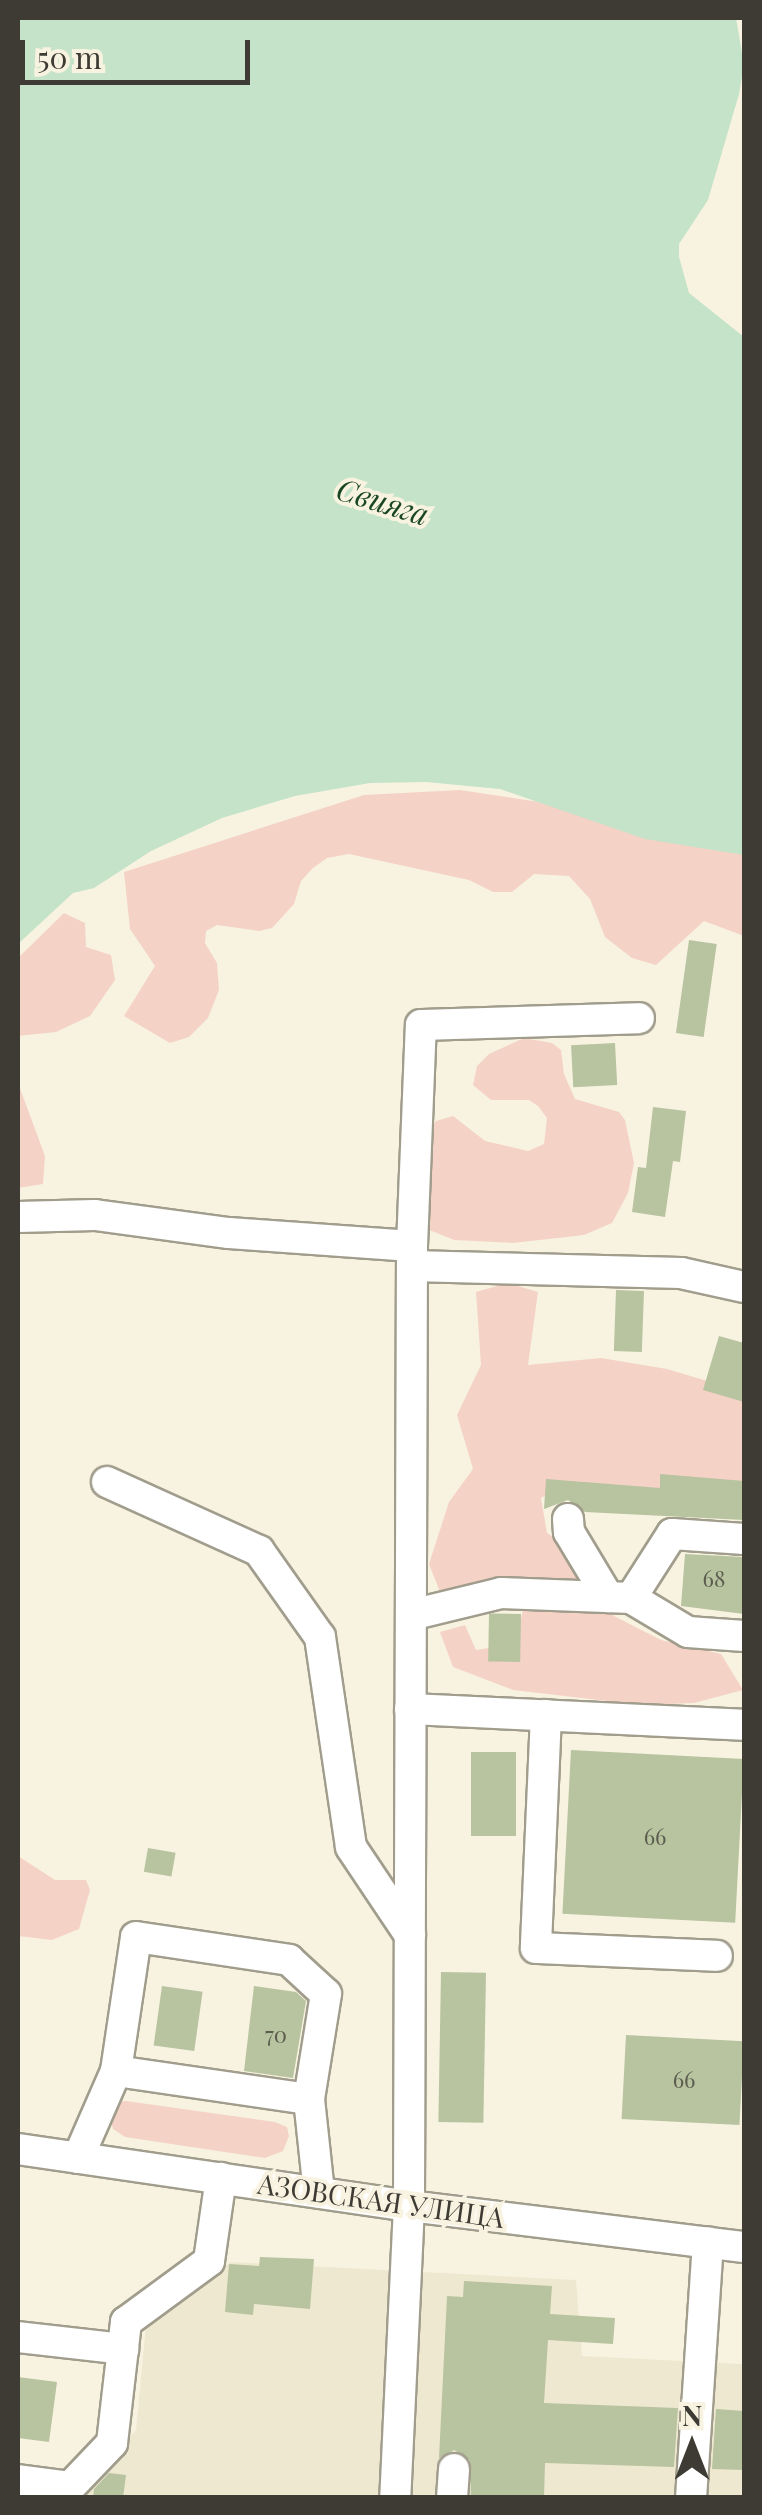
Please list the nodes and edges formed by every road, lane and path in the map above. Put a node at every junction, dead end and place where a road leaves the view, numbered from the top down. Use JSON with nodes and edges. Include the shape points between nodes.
{"nodes":[{"id":1,"x":640,"y":1018,"type":"dead end"},
{"id":2,"x":18,"y":1217,"type":"edge"},
{"id":3,"x":412,"y":1256,"type":"junction"},
{"id":4,"x":744,"y":1287,"type":"edge"},
{"id":5,"x":108,"y":1482,"type":"dead end"},
{"id":6,"x":568,"y":1519,"type":"dead end"},
{"id":7,"x":744,"y":1539,"type":"edge"},
{"id":8,"x":620,"y":1598,"type":"junction"},
{"id":9,"x":411,"y":1615,"type":"junction"},
{"id":10,"x":744,"y":1636,"type":"edge"},
{"id":11,"x":410,"y":1709,"type":"junction"},
{"id":12,"x":546,"y":1715,"type":"junction"},
{"id":13,"x":744,"y":1724,"type":"edge"},
{"id":14,"x":410,"y":1935,"type":"junction"},
{"id":15,"x":716,"y":1956,"type":"dead end"},
{"id":16,"x":116,"y":2071,"type":"junction"},
{"id":17,"x":308,"y":2100,"type":"junction"},
{"id":18,"x":18,"y":2149,"type":"edge"},
{"id":19,"x":78,"y":2158,"type":"junction"},
{"id":20,"x":221,"y":2178,"type":"junction"},
{"id":21,"x":319,"y":2192,"type":"junction"},
{"id":22,"x":409,"y":2206,"type":"junction"},
{"id":23,"x":708,"y":2242,"type":"junction"},
{"id":24,"x":744,"y":2247,"type":"edge"},
{"id":25,"x":18,"y":2337,"type":"edge"},
{"id":26,"x":123,"y":2349,"type":"junction"},
{"id":27,"x":18,"y":2480,"type":"edge"},
{"id":28,"x":395,"y":2498,"type":"edge"},
{"id":29,"x":691,"y":2498,"type":"edge"}],
"edges":[{"from":1,"to":3,"type":"street","via":[[421,1025]]},
{"from":2,"to":3,"type":"street","via":[[95,1215]]},
{"from":3,"to":4,"type":"street","via":[[681,1273]]},
{"from":3,"to":9,"type":"street"},
{"from":5,"to":14,"type":"street","via":[[259,1550],[320,1637],[350,1847]]},
{"from":6,"to":8,"type":"street","via":[[569,1532]]},
{"from":7,"to":8,"type":"street","via":[[672,1534]]},
{"from":8,"to":9,"type":"street","via":[[501,1593]]},
{"from":8,"to":10,"type":"street","via":[[688,1632]]},
{"from":9,"to":11,"type":"street"},
{"from":11,"to":12,"type":"street"},
{"from":11,"to":14,"type":"street"},
{"from":12,"to":13,"type":"street"},
{"from":12,"to":15,"type":"street","via":[[536,1948]]},
{"from":14,"to":22,"type":"street"},
{"from":16,"to":17,"type":"street"},
{"from":16,"to":17,"type":"street","via":[[136,1937],[289,1960],[326,1994]]},
{"from":16,"to":19,"type":"street"},
{"from":17,"to":21,"type":"street"},
{"from":18,"to":19,"type":"street","name":"АЗОВСКАЯ УЛИЦА"},
{"from":19,"to":20,"type":"street","name":"АЗОВСКАЯ УЛИЦА"},
{"from":20,"to":21,"type":"street","name":"АЗОВСКАЯ УЛИЦА"},
{"from":20,"to":26,"type":"street","via":[[209,2262],[126,2322]]},
{"from":21,"to":22,"type":"street","name":"АЗОВСКАЯ УЛИЦА"},
{"from":22,"to":23,"type":"street","name":"АЗОВСКАЯ УЛИЦА"},
{"from":22,"to":28,"type":"street"},
{"from":23,"to":24,"type":"street","name":"АЗОВСКАЯ УЛИЦА"},
{"from":23,"to":29,"type":"street"},
{"from":25,"to":26,"type":"street"},
{"from":26,"to":27,"type":"street","via":[[112,2443],[70,2487]]}]}
